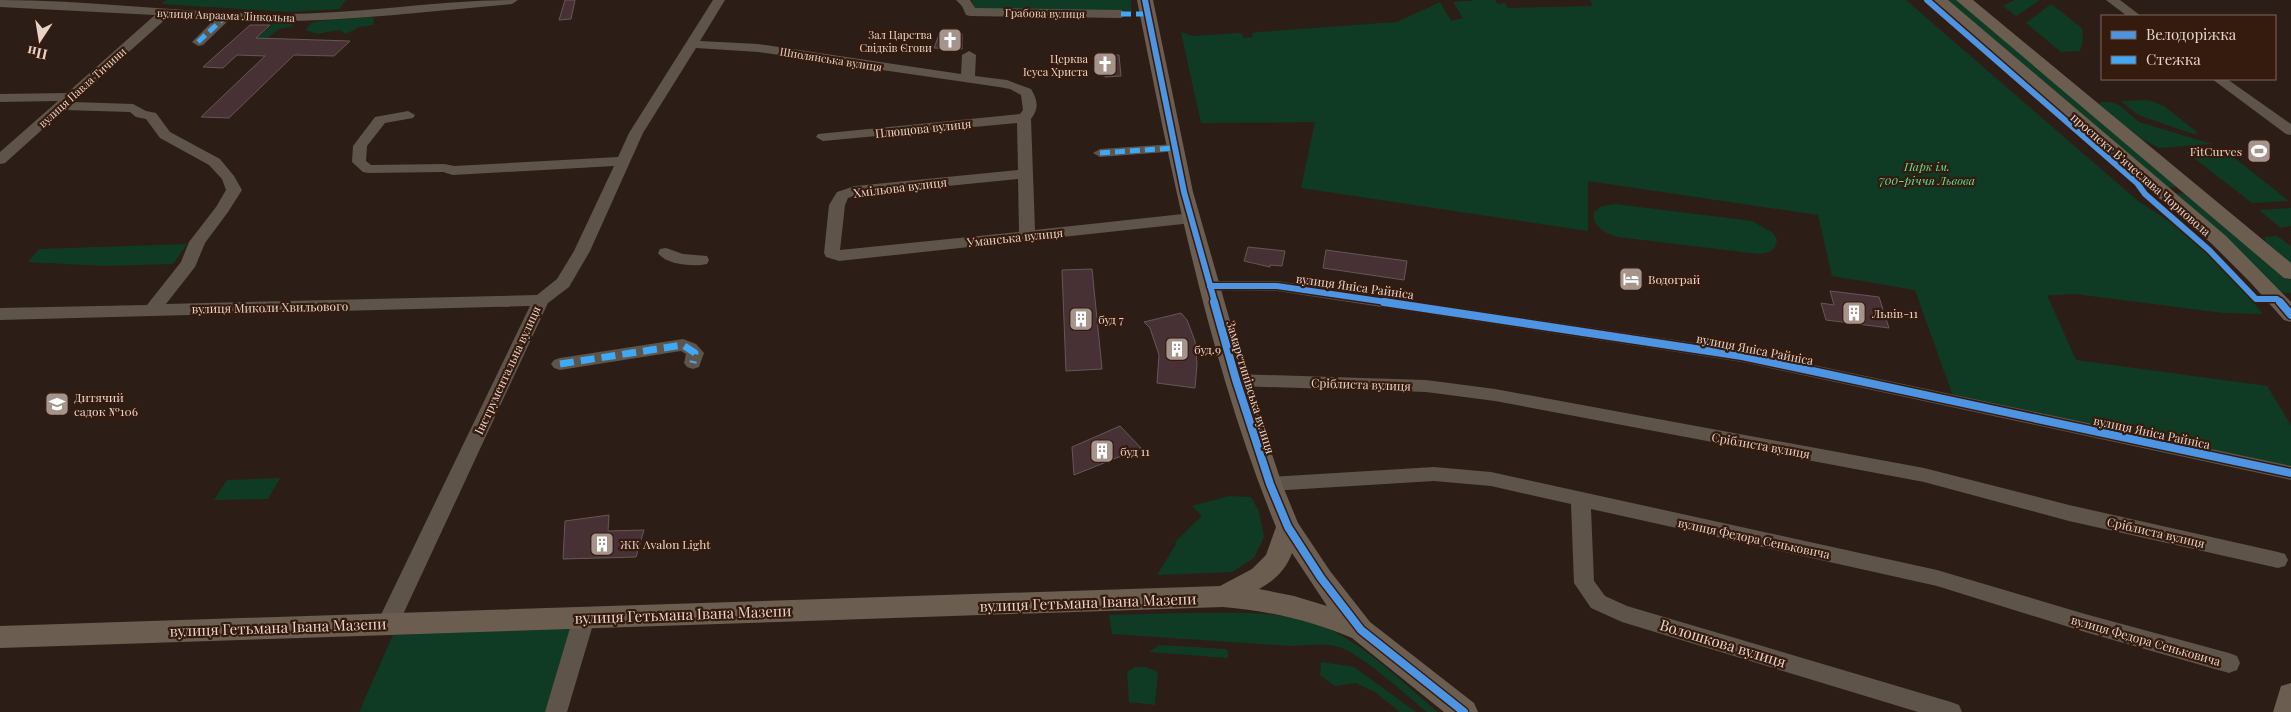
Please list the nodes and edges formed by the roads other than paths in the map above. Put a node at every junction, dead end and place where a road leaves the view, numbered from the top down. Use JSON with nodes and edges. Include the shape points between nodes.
{"nodes":[{"id":1,"x":512,"y":0,"type":"edge"},
{"id":2,"x":719,"y":0,"type":"edge"},
{"id":3,"x":962,"y":0,"type":"edge"},
{"id":4,"x":1939,"y":0,"type":"edge"},
{"id":5,"x":1964,"y":0,"type":"edge"},
{"id":6,"x":2112,"y":0,"type":"edge"},
{"id":7,"x":0,"y":3,"type":"edge"},
{"id":8,"x":1146,"y":10,"type":"edge"},
{"id":9,"x":165,"y":13,"type":"junction"},
{"id":10,"x":1120,"y":14,"type":"dead end"},
{"id":11,"x":2134,"y":15,"type":"edge"},
{"id":12,"x":226,"y":16,"type":"junction"},
{"id":13,"x":198,"y":42,"type":"dead end"},
{"id":14,"x":693,"y":44,"type":"junction"},
{"id":15,"x":969,"y":56,"type":"dead end"},
{"id":16,"x":968,"y":79,"type":"junction"},
{"id":17,"x":2221,"y":80,"type":"edge"},
{"id":18,"x":2,"y":101,"type":"edge"},
{"id":19,"x":66,"y":102,"type":"junction"},
{"id":20,"x":408,"y":115,"type":"dead end"},
{"id":21,"x":1024,"y":118,"type":"junction"},
{"id":22,"x":2291,"y":131,"type":"edge"},
{"id":23,"x":823,"y":138,"type":"dead end"},
{"id":24,"x":1175,"y":148,"type":"junction"},
{"id":25,"x":1100,"y":153,"type":"dead end"},
{"id":26,"x":0,"y":160,"type":"edge"},
{"id":27,"x":622,"y":161,"type":"junction"},
{"id":28,"x":1024,"y":174,"type":"junction"},
{"id":29,"x":1192,"y":218,"type":"junction"},
{"id":30,"x":1028,"y":236,"type":"junction"},
{"id":31,"x":666,"y":253,"type":"dead end"},
{"id":32,"x":839,"y":256,"type":"joint"},
{"id":33,"x":701,"y":260,"type":"dead end"},
{"id":34,"x":2291,"y":273,"type":"edge"},
{"id":35,"x":1210,"y":286,"type":"junction"},
{"id":36,"x":541,"y":300,"type":"junction"},
{"id":37,"x":152,"y":310,"type":"junction"},
{"id":38,"x":0,"y":314,"type":"edge"},
{"id":39,"x":2291,"y":315,"type":"edge"},
{"id":40,"x":693,"y":363,"type":"dead end"},
{"id":41,"x":560,"y":364,"type":"dead end"},
{"id":42,"x":1236,"y":380,"type":"junction"},
{"id":43,"x":2291,"y":473,"type":"edge"},
{"id":44,"x":1270,"y":484,"type":"junction"},
{"id":45,"x":1581,"y":500,"type":"junction"},
{"id":46,"x":1288,"y":527,"type":"junction"},
{"id":47,"x":2278,"y":560,"type":"dead end"},
{"id":48,"x":1223,"y":596,"type":"junction"},
{"id":49,"x":1002,"y":605,"type":"junction"},
{"id":50,"x":1080,"y":605,"type":"dead end"},
{"id":51,"x":584,"y":618,"type":"junction"},
{"id":52,"x":388,"y":623,"type":"junction"},
{"id":53,"x":1361,"y":630,"type":"junction"},
{"id":54,"x":0,"y":637,"type":"edge"},
{"id":55,"x":2230,"y":663,"type":"dead end"},
{"id":56,"x":2291,"y":696,"type":"edge"},
{"id":57,"x":556,"y":712,"type":"edge"},
{"id":58,"x":1464,"y":712,"type":"edge"},
{"id":59,"x":1951,"y":712,"type":"edge"},
{"id":60,"x":2287,"y":712,"type":"edge"}],
"edges":[{"from":1,"to":12,"type":"street","name":"вулиця Авраама Лінкольна","via":[[294,18]]},
{"from":2,"to":14,"type":"street","name":"Інструментальна вулиця"},
{"from":3,"to":10,"type":"street","name":"Грабова вулиця","via":[[968,4],[970,12]]},
{"from":4,"to":39,"type":"main road","name":"проспект Вʼячеслава Чорновола","via":[[2219,240]]},
{"from":5,"to":34,"type":"main road","name":"проспект Вʼячеслава Чорновола"},
{"from":6,"to":11,"type":"street"},
{"from":7,"to":9,"type":"street","name":"вулиця Авраама Лінкольна"},
{"from":8,"to":24,"type":"main road","name":"Замарстинівська вулиця"},
{"from":9,"to":12,"type":"street","name":"вулиця Авраама Лінкольна"},
{"from":9,"to":19,"type":"street","name":"вулиця Павла Тичини"},
{"from":12,"to":13,"type":"street"},
{"from":14,"to":16,"type":"street","name":"Шполянська вулиця","via":[[758,48]]},
{"from":14,"to":27,"type":"street","name":"Інструментальна вулиця","via":[[636,133]]},
{"from":15,"to":16,"type":"street"},
{"from":16,"to":21,"type":"street","name":"Шполянська вулиця","via":[[1017,87],[1026,92],[1030,112]]},
{"from":17,"to":22,"type":"street"},
{"from":18,"to":19,"type":"street"},
{"from":19,"to":26,"type":"street","name":"вулиця Павла Тичини"},
{"from":19,"to":37,"type":"street","via":[[133,108],[151,116],[163,134],[200,152],[230,178],[234,190],[223,209],[197,242],[189,263]]},
{"from":20,"to":27,"type":"street","via":[[380,120],[360,146],[359,162],[368,169],[444,168],[453,171]]},
{"from":21,"to":23,"type":"street","name":"Плющова вулиця"},
{"from":21,"to":28,"type":"street"},
{"from":24,"to":25,"type":"street"},
{"from":24,"to":29,"type":"main road","name":"Замарстинівська вулиця"},
{"from":27,"to":36,"type":"street","name":"Інструментальна вулиця","via":[[582,250],[563,283]]},
{"from":28,"to":30,"type":"street"},
{"from":28,"to":32,"type":"street","name":"Хмільова вулиця","via":[[854,191],[842,195],[837,205],[832,253]]},
{"from":29,"to":30,"type":"street","name":"Уманська вулиця"},
{"from":29,"to":35,"type":"main road","name":"Замарстинівська вулиця"},
{"from":30,"to":32,"type":"street","name":"Уманська вулиця"},
{"from":31,"to":33,"type":"street","via":[[681,259]]},
{"from":35,"to":42,"type":"main road","name":"Замарстинівська вулиця"},
{"from":35,"to":43,"type":"street","name":"вулиця Яніса Райніса","via":[[1277,286],[1742,356]]},
{"from":36,"to":37,"type":"street","name":"вулиця Миколи Хвильового"},
{"from":36,"to":52,"type":"street","name":"Інструментальна вулиця"},
{"from":37,"to":38,"type":"street","name":"вулиця Миколи Хвильового"},
{"from":40,"to":41,"type":"street","via":[[695,353],[683,345]]},
{"from":42,"to":44,"type":"main road","name":"Замарстинівська вулиця"},
{"from":42,"to":47,"type":"street","name":"Сріблиста вулиця","via":[[1426,386],[1495,396],[1924,475],[2069,513]]},
{"from":44,"to":45,"type":"street","name":"вулиця Федора Сеньковича","via":[[1434,474],[1491,479]]},
{"from":44,"to":46,"type":"main road","name":"Замарстинівська вулиця"},
{"from":45,"to":55,"type":"street","name":"вулиця Федора Сеньковича","via":[[1937,578]]},
{"from":45,"to":59,"type":"street","name":"Волошкова вулиця","via":[[1584,583],[1598,602],[1622,613]]},
{"from":46,"to":48,"type":"main road","via":[[1278,560],[1261,576]]},
{"from":46,"to":53,"type":"main road","name":"Замарстинівська вулиця","via":[[1321,578]]},
{"from":48,"to":49,"type":"main road","name":"вулиця Гетьмана Івана Мазепи"},
{"from":48,"to":53,"type":"main road","name":"вулиця Гетьмана Івана Мазепи","via":[[1264,599],[1302,608]]},
{"from":49,"to":50,"type":"main road","via":[[1011,608]]},
{"from":49,"to":51,"type":"main road","name":"вулиця Гетьмана Івана Мазепи"},
{"from":51,"to":52,"type":"main road","name":"вулиця Гетьмана Івана Мазепи"},
{"from":51,"to":57,"type":"street"},
{"from":52,"to":54,"type":"main road","name":"вулиця Гетьмана Івана Мазепи"},
{"from":53,"to":58,"type":"main road","name":"Замарстинівська вулиця"},
{"from":56,"to":60,"type":"main road"}]}
